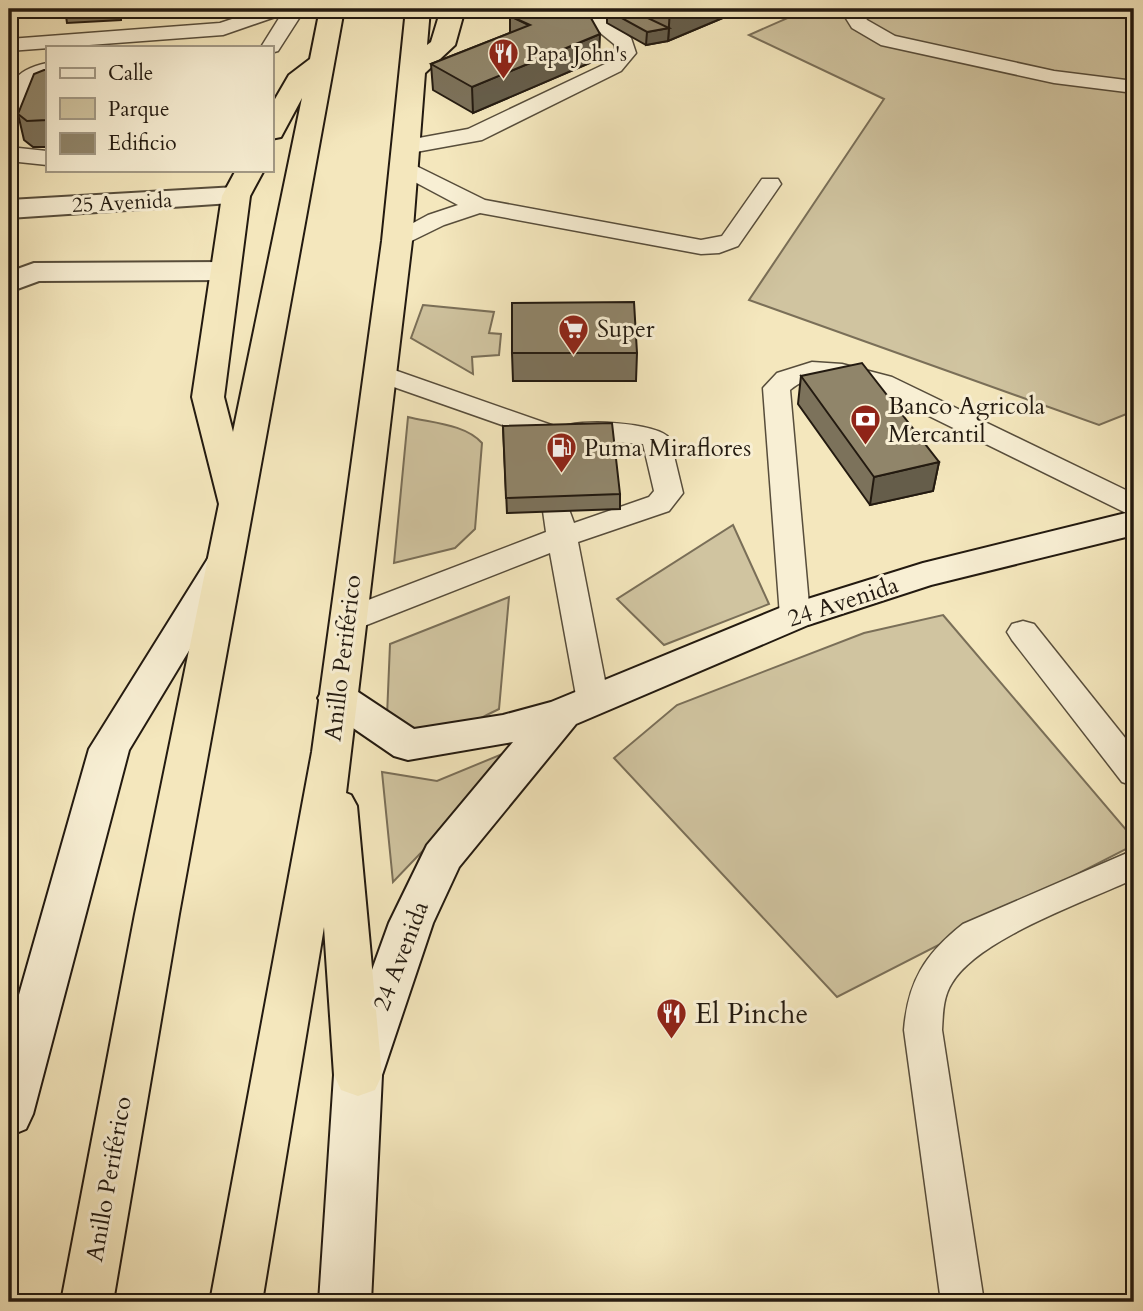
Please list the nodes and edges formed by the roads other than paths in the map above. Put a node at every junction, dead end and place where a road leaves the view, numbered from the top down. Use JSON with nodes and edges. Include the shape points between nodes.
{"nodes":[{"id":1,"x":280,"y":9,"type":"edge"},
{"id":2,"x":295,"y":9,"type":"edge"},
{"id":3,"x":332,"y":9,"type":"edge"},
{"id":4,"x":418,"y":9,"type":"edge"},
{"id":5,"x":453,"y":9,"type":"edge"},
{"id":6,"x":582,"y":9,"type":"edge"},
{"id":7,"x":852,"y":12,"type":"dead end"},
{"id":8,"x":9,"y":45,"type":"edge"},
{"id":9,"x":272,"y":46,"type":"edge"},
{"id":10,"x":320,"y":61,"type":"junction"},
{"id":11,"x":46,"y":69,"type":"edge"},
{"id":12,"x":412,"y":71,"type":"junction"},
{"id":13,"x":1134,"y":87,"type":"edge"},
{"id":14,"x":9,"y":111,"type":"edge"},
{"id":15,"x":273,"y":127,"type":"edge"},
{"id":16,"x":9,"y":154,"type":"edge"},
{"id":17,"x":405,"y":157,"type":"junction"},
{"id":18,"x":46,"y":158,"type":"edge"},
{"id":19,"x":241,"y":179,"type":"edge"},
{"id":20,"x":770,"y":184,"type":"dead end"},
{"id":21,"x":478,"y":206,"type":"junction"},
{"id":22,"x":9,"y":209,"type":"edge"},
{"id":23,"x":397,"y":241,"type":"junction"},
{"id":24,"x":225,"y":271,"type":"junction"},
{"id":25,"x":9,"y":283,"type":"edge"},
{"id":26,"x":380,"y":373,"type":"junction"},
{"id":27,"x":236,"y":510,"type":"junction"},
{"id":28,"x":1131,"y":523,"type":"edge"},
{"id":29,"x":560,"y":524,"type":"junction"},
{"id":30,"x":225,"y":561,"type":"junction"},
{"id":31,"x":795,"y":616,"type":"junction"},
{"id":32,"x":348,"y":620,"type":"junction"},
{"id":33,"x":1023,"y":632,"type":"dead end"},
{"id":34,"x":338,"y":698,"type":"junction"},
{"id":35,"x":578,"y":708,"type":"junction"},
{"id":36,"x":332,"y":752,"type":"junction"},
{"id":37,"x":1134,"y":773,"type":"edge"},
{"id":38,"x":1134,"y":864,"type":"edge"},
{"id":39,"x":358,"y":1074,"type":"junction"},
{"id":40,"x":9,"y":1114,"type":"edge"},
{"id":41,"x":87,"y":1302,"type":"edge"},
{"id":42,"x":236,"y":1302,"type":"edge"},
{"id":43,"x":345,"y":1302,"type":"edge"},
{"id":44,"x":962,"y":1302,"type":"edge"}],
"edges":[{"from":1,"to":8,"type":"lane","via":[[223,29]]},
{"from":2,"to":9,"type":"lane"},
{"from":3,"to":10,"type":"highway","name":"Anillo Periférico"},
{"from":4,"to":12,"type":"highway","name":"Anillo Periférico"},
{"from":5,"to":12,"type":"highway","via":[[443,45]]},
{"from":6,"to":17,"type":"lane","via":[[624,42],[626,53],[614,67],[474,135]]},
{"from":7,"to":13,"type":"lane","via":[[859,24],[888,41],[1054,77]]},
{"from":10,"to":15,"type":"highway","via":[[298,80]]},
{"from":10,"to":27,"type":"highway","name":"Anillo Periférico"},
{"from":11,"to":14,"type":"lane","via":[[24,78]]},
{"from":12,"to":17,"type":"highway","name":"Anillo Periférico"},
{"from":16,"to":18,"type":"lane"},
{"from":17,"to":21,"type":"lane","via":[[445,191]]},
{"from":17,"to":23,"type":"highway","name":"Anillo Periférico"},
{"from":19,"to":22,"type":"street","name":"25 Avenida"},
{"from":19,"to":24,"type":"highway"},
{"from":20,"to":21,"type":"lane","via":[[730,241],[710,247]]},
{"from":21,"to":23,"type":"lane","via":[[436,220]]},
{"from":23,"to":26,"type":"highway","name":"Anillo Periférico"},
{"from":24,"to":25,"type":"street","via":[[34,272]]},
{"from":24,"to":27,"type":"highway","via":[[208,397]]},
{"from":26,"to":29,"type":"lane","via":[[550,436],[642,435],[656,439],[669,493],[659,504]]},
{"from":26,"to":32,"type":"highway","name":"Anillo Periférico"},
{"from":27,"to":30,"type":"highway","name":"Anillo Periférico"},
{"from":28,"to":31,"type":"street","name":"24 Avenida","via":[[923,575]]},
{"from":28,"to":31,"type":"lane","via":[[883,383],[830,370],[795,375],[776,388]]},
{"from":29,"to":32,"type":"lane"},
{"from":29,"to":35,"type":"lane"},
{"from":30,"to":40,"type":"street","name":"Anillo Periférico","via":[[109,749]]},
{"from":30,"to":41,"type":"highway","name":"Anillo Periférico"},
{"from":31,"to":35,"type":"street","name":"24 Avenida"},
{"from":32,"to":34,"type":"highway","name":"Anillo Periférico"},
{"from":33,"to":37,"type":"lane"},
{"from":34,"to":35,"type":"street","name":"24 Avenida","via":[[408,745],[503,730]]},
{"from":34,"to":36,"type":"highway","name":"Anillo Periférico"},
{"from":35,"to":39,"type":"street","name":"24 Avenida","via":[[515,767],[442,857],[411,923]]},
{"from":36,"to":39,"type":"highway"},
{"from":36,"to":42,"type":"highway","name":"Anillo Periférico"},
{"from":38,"to":44,"type":"lane","via":[[976,935],[953,953],[936,975],[925,1001],[923,1030]]},
{"from":39,"to":43,"type":"street"}]}
